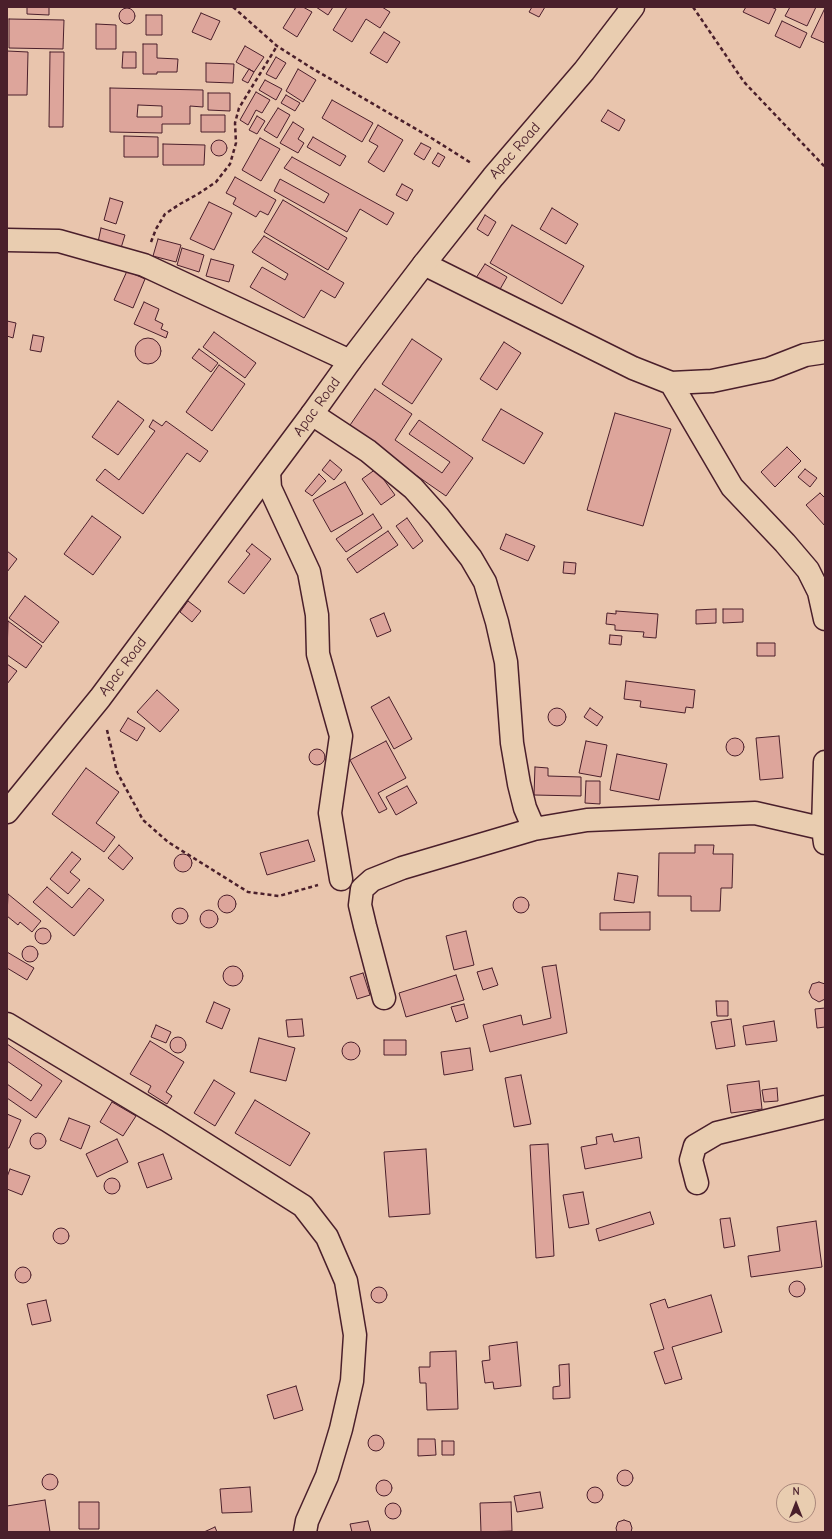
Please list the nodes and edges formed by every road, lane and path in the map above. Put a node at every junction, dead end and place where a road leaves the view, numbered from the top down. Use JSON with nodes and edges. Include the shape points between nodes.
{"nodes":[{"id":1,"x":233,"y":7,"type":"edge"},
{"id":2,"x":633,"y":7,"type":"edge"},
{"id":3,"x":693,"y":7,"type":"edge"},
{"id":4,"x":277,"y":46,"type":"junction"},
{"id":5,"x":825,"y":167,"type":"edge"},
{"id":6,"x":493,"y":177,"type":"junction"},
{"id":7,"x":7,"y":240,"type":"edge"},
{"id":8,"x":424,"y":264,"type":"junction"},
{"id":9,"x":144,"y":266,"type":"junction"},
{"id":10,"x":825,"y":352,"type":"edge"},
{"id":11,"x":350,"y":361,"type":"junction"},
{"id":12,"x":671,"y":383,"type":"junction"},
{"id":13,"x":312,"y":414,"type":"junction"},
{"id":14,"x":269,"y":472,"type":"junction"},
{"id":15,"x":825,"y":619,"type":"edge"},
{"id":16,"x":100,"y":698,"type":"junction"},
{"id":17,"x":825,"y":762,"type":"edge"},
{"id":18,"x":7,"y":812,"type":"edge"},
{"id":19,"x":534,"y":829,"type":"junction"},
{"id":20,"x":824,"y":834,"type":"edge"},
{"id":21,"x":341,"y":879,"type":"joint"},
{"id":22,"x":384,"y":998,"type":"dead end"},
{"id":23,"x":7,"y":1024,"type":"edge"},
{"id":24,"x":825,"y":1107,"type":"edge"},
{"id":25,"x":697,"y":1183,"type":"dead end"},
{"id":26,"x":305,"y":1532,"type":"edge"}],
"edges":[{"from":1,"to":4,"type":"path"},
{"from":2,"to":6,"type":"street","name":"Apac Road","via":[[584,71]]},
{"from":3,"to":5,"type":"path","via":[[744,82]]},
{"from":4,"to":6,"type":"path"},
{"from":4,"to":9,"type":"path","via":[[239,108],[235,123],[236,143],[230,164],[216,182],[165,214],[156,229]]},
{"from":6,"to":8,"type":"street","name":"Apac Road"},
{"from":7,"to":9,"type":"street","via":[[59,241]]},
{"from":8,"to":11,"type":"street","name":"Apac Road"},
{"from":8,"to":12,"type":"street","via":[[633,368]]},
{"from":9,"to":11,"type":"street"},
{"from":10,"to":12,"type":"street","via":[[805,355],[768,369],[712,381]]},
{"from":11,"to":13,"type":"street","name":"Apac Road"},
{"from":12,"to":15,"type":"street","via":[[732,486],[808,570],[819,592]]},
{"from":13,"to":14,"type":"street","name":"Apac Road"},
{"from":13,"to":19,"type":"street","via":[[368,450],[413,488],[471,558],[485,582],[506,662],[518,784]]},
{"from":14,"to":16,"type":"street","name":"Apac Road"},
{"from":14,"to":21,"type":"street","via":[[270,488],[309,572],[316,615],[318,654],[341,736],[330,813]]},
{"from":16,"to":18,"type":"street","name":"Apac Road"},
{"from":16,"to":21,"type":"path","via":[[117,772],[143,820],[168,842],[248,892],[279,896]]},
{"from":17,"to":20,"type":"street"},
{"from":19,"to":20,"type":"street","via":[[587,820],[755,813]]},
{"from":19,"to":22,"type":"street","via":[[402,868],[372,880],[362,890],[360,905],[364,926]]},
{"from":23,"to":26,"type":"street","via":[[167,1120],[303,1206],[327,1237],[346,1281],[355,1335],[352,1381],[327,1476],[307,1521]]},
{"from":24,"to":25,"type":"street","via":[[717,1134],[695,1146],[691,1160]]}]}
